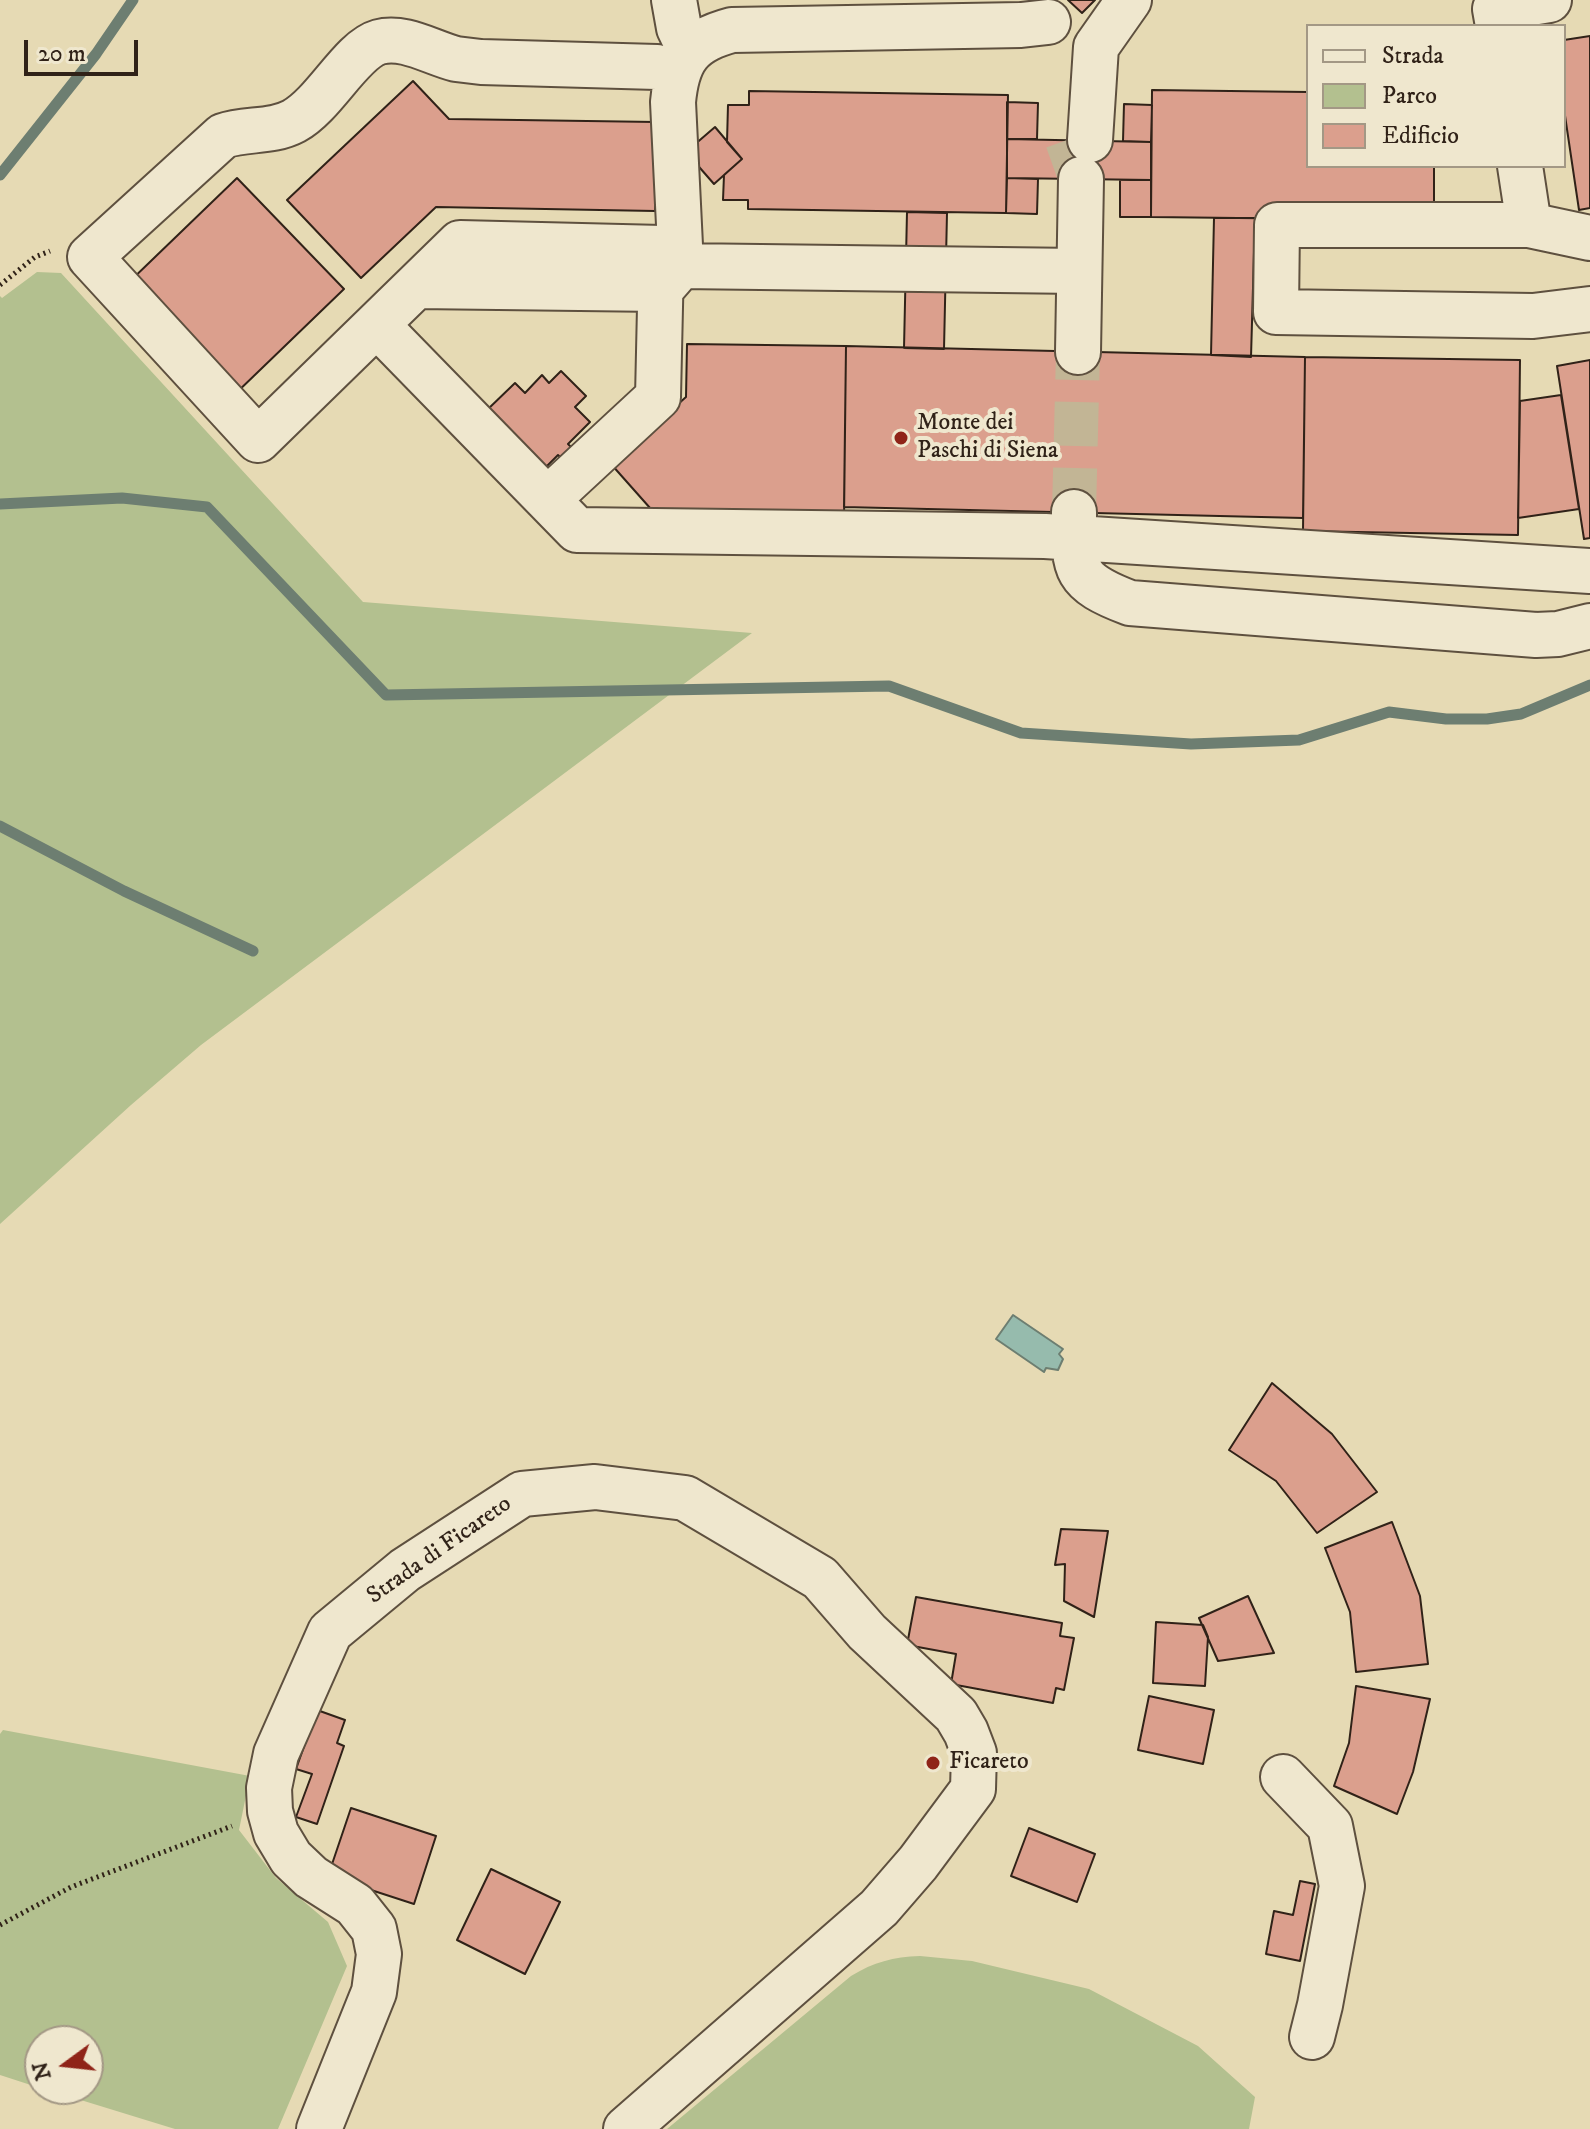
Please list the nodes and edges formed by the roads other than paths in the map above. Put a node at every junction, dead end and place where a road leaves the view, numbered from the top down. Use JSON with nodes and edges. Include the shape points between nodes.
{"nodes":[{"id":1,"x":674,"y":0,"type":"edge"},
{"id":2,"x":1129,"y":0,"type":"edge"},
{"id":3,"x":1549,"y":0,"type":"edge"},
{"id":4,"x":1040,"y":11,"type":"edge"},
{"id":5,"x":1498,"y":24,"type":"edge"},
{"id":6,"x":684,"y":62,"type":"junction"},
{"id":7,"x":1079,"y":153,"type":"junction"},
{"id":8,"x":1520,"y":168,"type":"edge"},
{"id":9,"x":1529,"y":225,"type":"junction"},
{"id":10,"x":1590,"y":238,"type":"edge"},
{"id":11,"x":668,"y":268,"type":"junction"},
{"id":12,"x":1079,"y":271,"type":"junction"},
{"id":13,"x":1590,"y":309,"type":"edge"},
{"id":14,"x":377,"y":325,"type":"junction"},
{"id":15,"x":1078,"y":352,"type":"tunnel mouth"},
{"id":16,"x":548,"y":499,"type":"junction"},
{"id":17,"x":1074,"y":525,"type":"junction"},
{"id":18,"x":1590,"y":571,"type":"edge"},
{"id":19,"x":1590,"y":626,"type":"edge"},
{"id":20,"x":1283,"y":1777,"type":"dead end"},
{"id":21,"x":1312,"y":2037,"type":"dead end"},
{"id":22,"x":319,"y":2129,"type":"edge"},
{"id":23,"x":626,"y":2129,"type":"edge"}],
"edges":[{"from":1,"to":6,"type":"street"},
{"from":2,"to":7,"type":"street","via":[[1096,47]]},
{"from":3,"to":5,"type":"street","via":[[1495,9]]},
{"from":4,"to":6,"type":"street","via":[[1006,26],[732,30],[713,35]]},
{"from":4,"to":7,"type":"street","via":[[1064,52]]},
{"from":6,"to":11,"type":"street","via":[[673,102]]},
{"from":6,"to":14,"type":"street","via":[[657,67],[481,62],[378,42],[295,121],[223,136],[90,257],[258,440]]},
{"from":7,"to":12,"type":"street"},
{"from":8,"to":9,"type":"street"},
{"from":9,"to":10,"type":"street"},
{"from":9,"to":13,"type":"street","via":[[1277,225],[1276,312],[1533,316]]},
{"from":11,"to":12,"type":"street"},
{"from":11,"to":14,"type":"street","via":[[417,286]]},
{"from":11,"to":16,"type":"street","via":[[658,397]]},
{"from":12,"to":15,"type":"street"},
{"from":14,"to":16,"type":"street"},
{"from":16,"to":17,"type":"street","via":[[577,530]]},
{"from":17,"to":18,"type":"street"},
{"from":17,"to":19,"type":"street","via":[[1076,565],[1082,575],[1130,603],[1536,635]]},
{"from":20,"to":21,"type":"street","via":[[1330,1826],[1342,1886]]},
{"from":22,"to":23,"type":"street","name":"Strada di Ficareto","via":[[374,1992],[377,1941],[355,1905],[311,1877],[276,1833],[269,1788],[276,1754],[330,1632],[405,1570],[522,1494],[595,1487],[685,1498],[820,1578],[867,1632],[956,1715],[974,1753],[973,1789],[879,1908]]}]}
